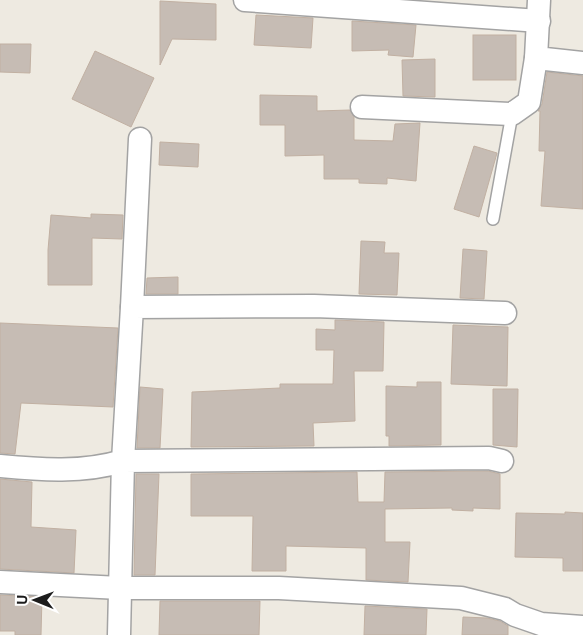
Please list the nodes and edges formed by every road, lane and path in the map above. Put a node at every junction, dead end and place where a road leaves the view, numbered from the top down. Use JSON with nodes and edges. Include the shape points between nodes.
{"nodes":[{"id":1,"x":245,"y":0,"type":"edge"},
{"id":2,"x":539,"y":10,"type":"edge"},
{"id":3,"x":536,"y":58,"type":"junction"},
{"id":4,"x":583,"y":63,"type":"edge"},
{"id":5,"x":362,"y":107,"type":"dead end"},
{"id":6,"x":512,"y":114,"type":"junction"},
{"id":7,"x":140,"y":139,"type":"dead end"},
{"id":8,"x":492,"y":219,"type":"dead end"},
{"id":9,"x":132,"y":307,"type":"junction"},
{"id":10,"x":505,"y":313,"type":"dead end"},
{"id":11,"x":123,"y":461,"type":"junction"},
{"id":12,"x":502,"y":461,"type":"dead end"},
{"id":13,"x":0,"y":466,"type":"edge"},
{"id":14,"x":0,"y":582,"type":"edge"},
{"id":15,"x":120,"y":588,"type":"junction"},
{"id":16,"x":515,"y":625,"type":"edge"},
{"id":17,"x":583,"y":627,"type":"edge"},
{"id":18,"x":119,"y":635,"type":"edge"}],
"edges":[{"from":1,"to":2,"type":"street"},
{"from":2,"to":3,"type":"street"},
{"from":3,"to":4,"type":"street"},
{"from":3,"to":6,"type":"street","via":[[529,102]]},
{"from":5,"to":6,"type":"street"},
{"from":6,"to":8,"type":"lane"},
{"from":7,"to":9,"type":"street"},
{"from":9,"to":10,"type":"street","via":[[314,306]]},
{"from":9,"to":11,"type":"street"},
{"from":11,"to":12,"type":"street","via":[[489,458]]},
{"from":11,"to":13,"type":"street","via":[[98,468],[75,469]]},
{"from":11,"to":15,"type":"street"},
{"from":14,"to":15,"type":"street"},
{"from":15,"to":16,"type":"street","via":[[279,588],[461,598],[505,609]]},
{"from":15,"to":18,"type":"street"},
{"from":16,"to":17,"type":"street"}]}
